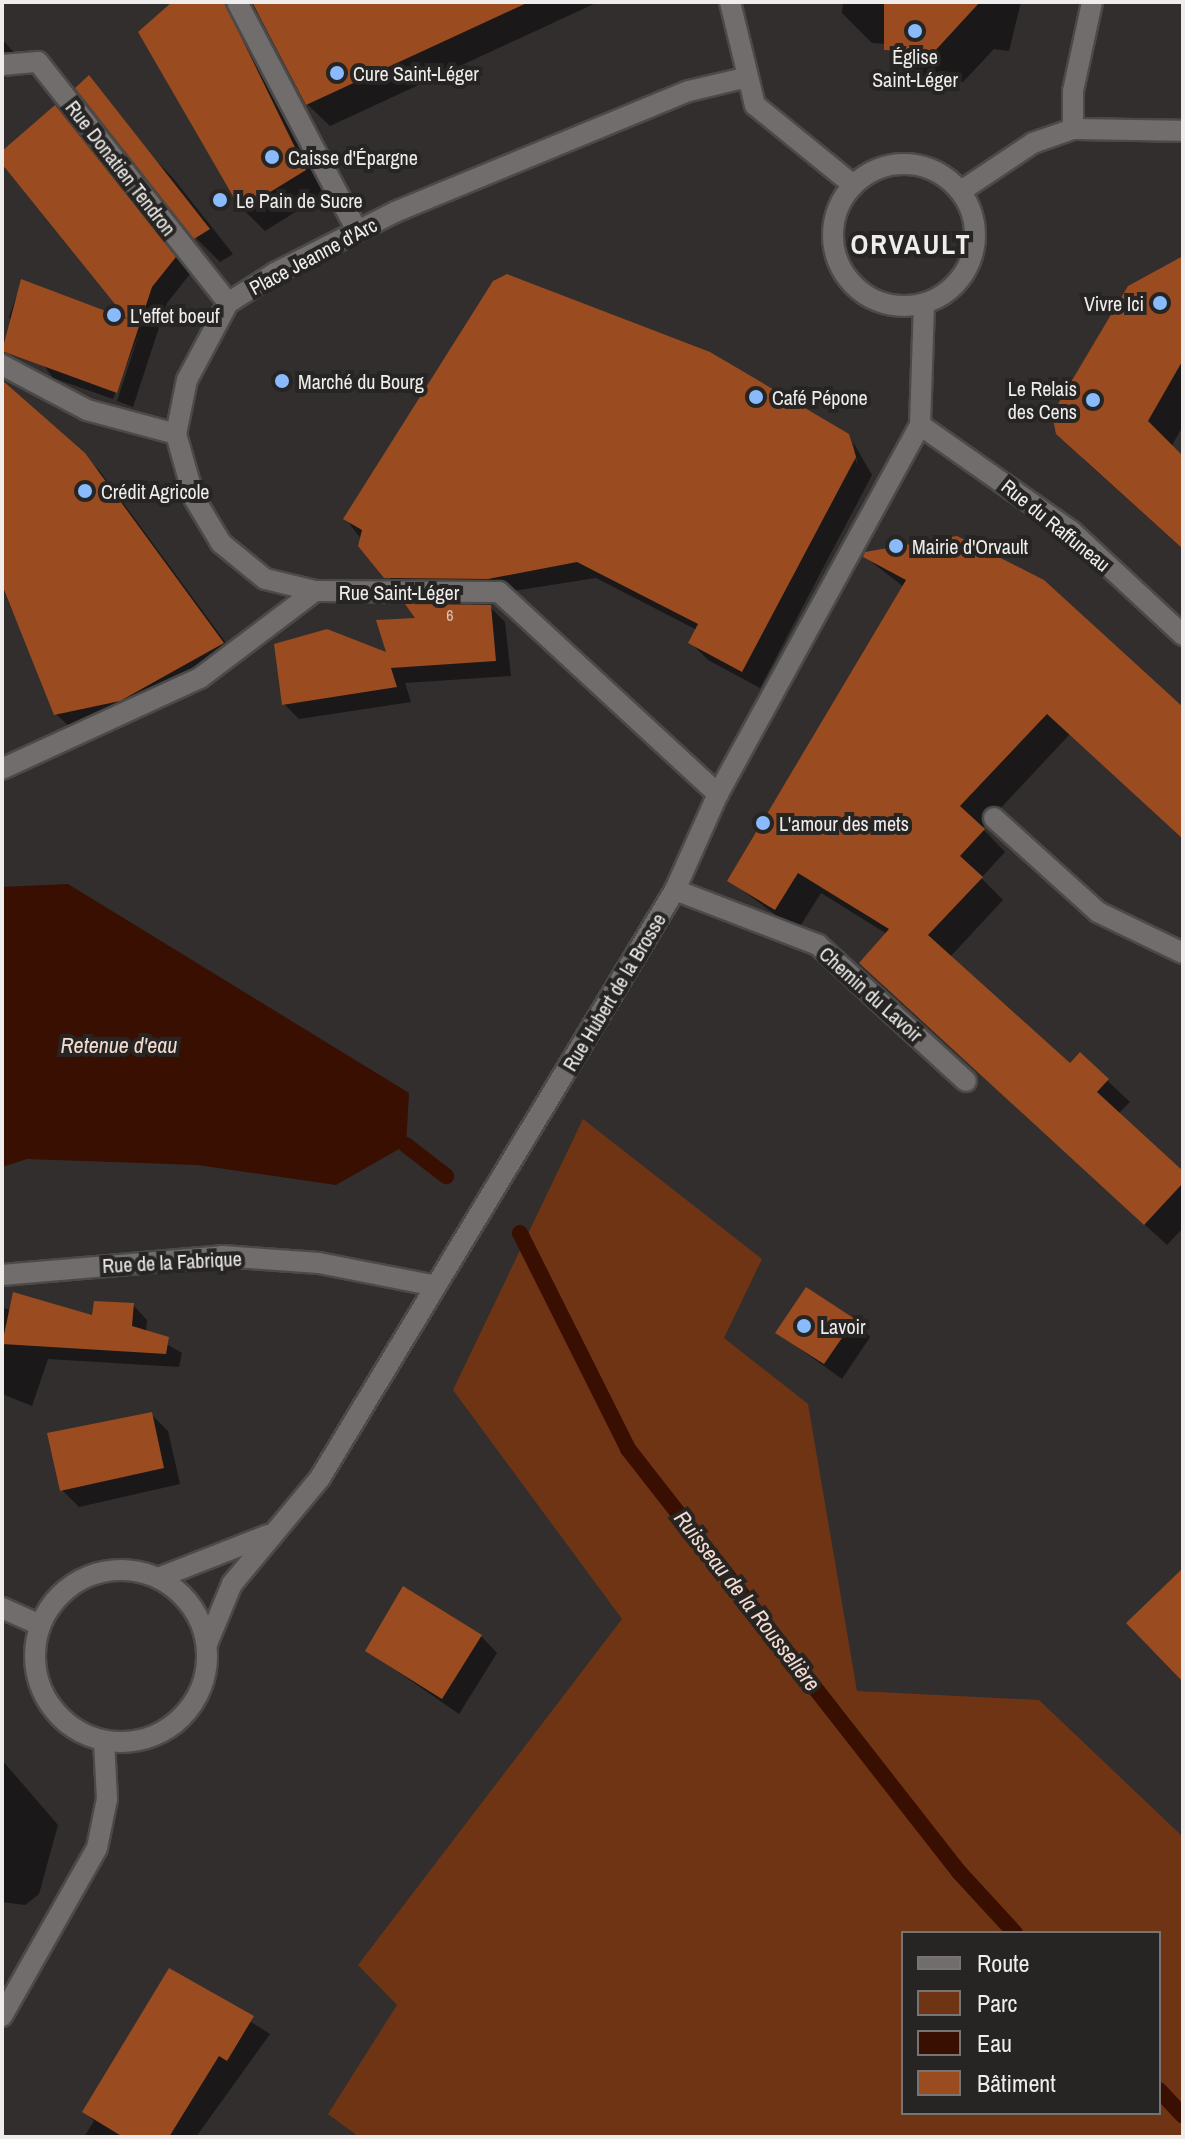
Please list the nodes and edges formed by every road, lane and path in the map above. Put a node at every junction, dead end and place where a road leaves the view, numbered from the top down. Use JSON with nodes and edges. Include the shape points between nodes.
{"nodes":[{"id":1,"x":237,"y":2,"type":"edge"},
{"id":2,"x":730,"y":2,"type":"edge"},
{"id":3,"x":1092,"y":2,"type":"edge"},
{"id":4,"x":2,"y":65,"type":"edge"},
{"id":5,"x":744,"y":78,"type":"junction"},
{"id":6,"x":1073,"y":129,"type":"junction"},
{"id":7,"x":1183,"y":131,"type":"edge"},
{"id":8,"x":853,"y":185,"type":"junction"},
{"id":9,"x":961,"y":191,"type":"junction"},
{"id":10,"x":356,"y":229,"type":"junction"},
{"id":11,"x":228,"y":303,"type":"junction"},
{"id":12,"x":924,"y":304,"type":"junction"},
{"id":13,"x":2,"y":365,"type":"edge"},
{"id":14,"x":920,"y":425,"type":"junction"},
{"id":15,"x":176,"y":434,"type":"junction"},
{"id":16,"x":315,"y":591,"type":"junction"},
{"id":17,"x":1183,"y":635,"type":"edge"},
{"id":18,"x":2,"y":769,"type":"edge"},
{"id":19,"x":718,"y":794,"type":"junction"},
{"id":20,"x":994,"y":818,"type":"dead end"},
{"id":21,"x":675,"y":890,"type":"junction"},
{"id":22,"x":1183,"y":953,"type":"edge"},
{"id":23,"x":966,"y":1081,"type":"dead end"},
{"id":24,"x":2,"y":1275,"type":"edge"},
{"id":25,"x":436,"y":1286,"type":"junction"},
{"id":26,"x":268,"y":1535,"type":"junction"},
{"id":27,"x":158,"y":1578,"type":"junction"},
{"id":28,"x":2,"y":1608,"type":"edge"},
{"id":29,"x":40,"y":1625,"type":"junction"},
{"id":30,"x":207,"y":1644,"type":"junction"},
{"id":31,"x":104,"y":1742,"type":"junction"},
{"id":32,"x":2,"y":2016,"type":"edge"}],
"edges":[{"from":1,"to":10,"type":"street"},
{"from":2,"to":5,"type":"street"},
{"from":3,"to":6,"type":"street","via":[[1073,91]]},
{"from":4,"to":11,"type":"street","name":"Rue Donatien Tendron","via":[[38,62]]},
{"from":5,"to":8,"type":"street","via":[[755,105]]},
{"from":5,"to":10,"type":"street","name":"Place Jeanne d'Arc","via":[[689,91]]},
{"from":6,"to":7,"type":"street"},
{"from":6,"to":9,"type":"street","via":[[1033,143]]},
{"from":8,"to":9,"type":"street","via":[[878,169],[908,163],[938,171]]},
{"from":8,"to":12,"type":"street","via":[[832,233],[837,260],[872,299]]},
{"from":9,"to":12,"type":"street","via":[[972,211],[973,257],[954,286]]},
{"from":10,"to":11,"type":"street","name":"Place Jeanne d'Arc"},
{"from":11,"to":15,"type":"street","name":"Place Jeanne d'Arc","via":[[187,380]]},
{"from":12,"to":14,"type":"street"},
{"from":13,"to":15,"type":"street","via":[[87,410]]},
{"from":14,"to":17,"type":"street","name":"Rue du Raffuneau","via":[[1071,531]]},
{"from":14,"to":19,"type":"street","name":"Rue Hubert de la Brosse"},
{"from":15,"to":16,"type":"street","name":"Place Jeanne d'Arc","via":[[194,498],[221,543],[265,579]]},
{"from":16,"to":18,"type":"street","name":"Rue Saint-Léger","via":[[200,678]]},
{"from":16,"to":19,"type":"street","name":"Rue Saint-Léger","via":[[499,592]]},
{"from":19,"to":21,"type":"street","name":"Rue Hubert de la Brosse"},
{"from":20,"to":22,"type":"street","via":[[1098,912]]},
{"from":21,"to":23,"type":"street","name":"Chemin du Lavoir","via":[[818,945]]},
{"from":21,"to":25,"type":"street","name":"Rue Hubert de la Brosse"},
{"from":24,"to":25,"type":"street","name":"Rue de la Fabrique","via":[[222,1256],[319,1263]]},
{"from":25,"to":26,"type":"street","name":"Rue Hubert de la Brosse","via":[[320,1478]]},
{"from":26,"to":27,"type":"street","name":"Rue Hubert de la Brosse"},
{"from":26,"to":30,"type":"street","name":"Rue Hubert de la Brosse","via":[[232,1584]]},
{"from":27,"to":29,"type":"street","via":[[103,1572],[54,1600]]},
{"from":27,"to":30,"type":"street","via":[[182,1594]]},
{"from":28,"to":29,"type":"street"},
{"from":29,"to":31,"type":"street","via":[[34,1653],[45,1697],[75,1731]]},
{"from":30,"to":31,"type":"street","via":[[205,1677],[191,1707],[168,1730],[137,1742]]},
{"from":31,"to":32,"type":"street","via":[[107,1799],[97,1848]]}]}
